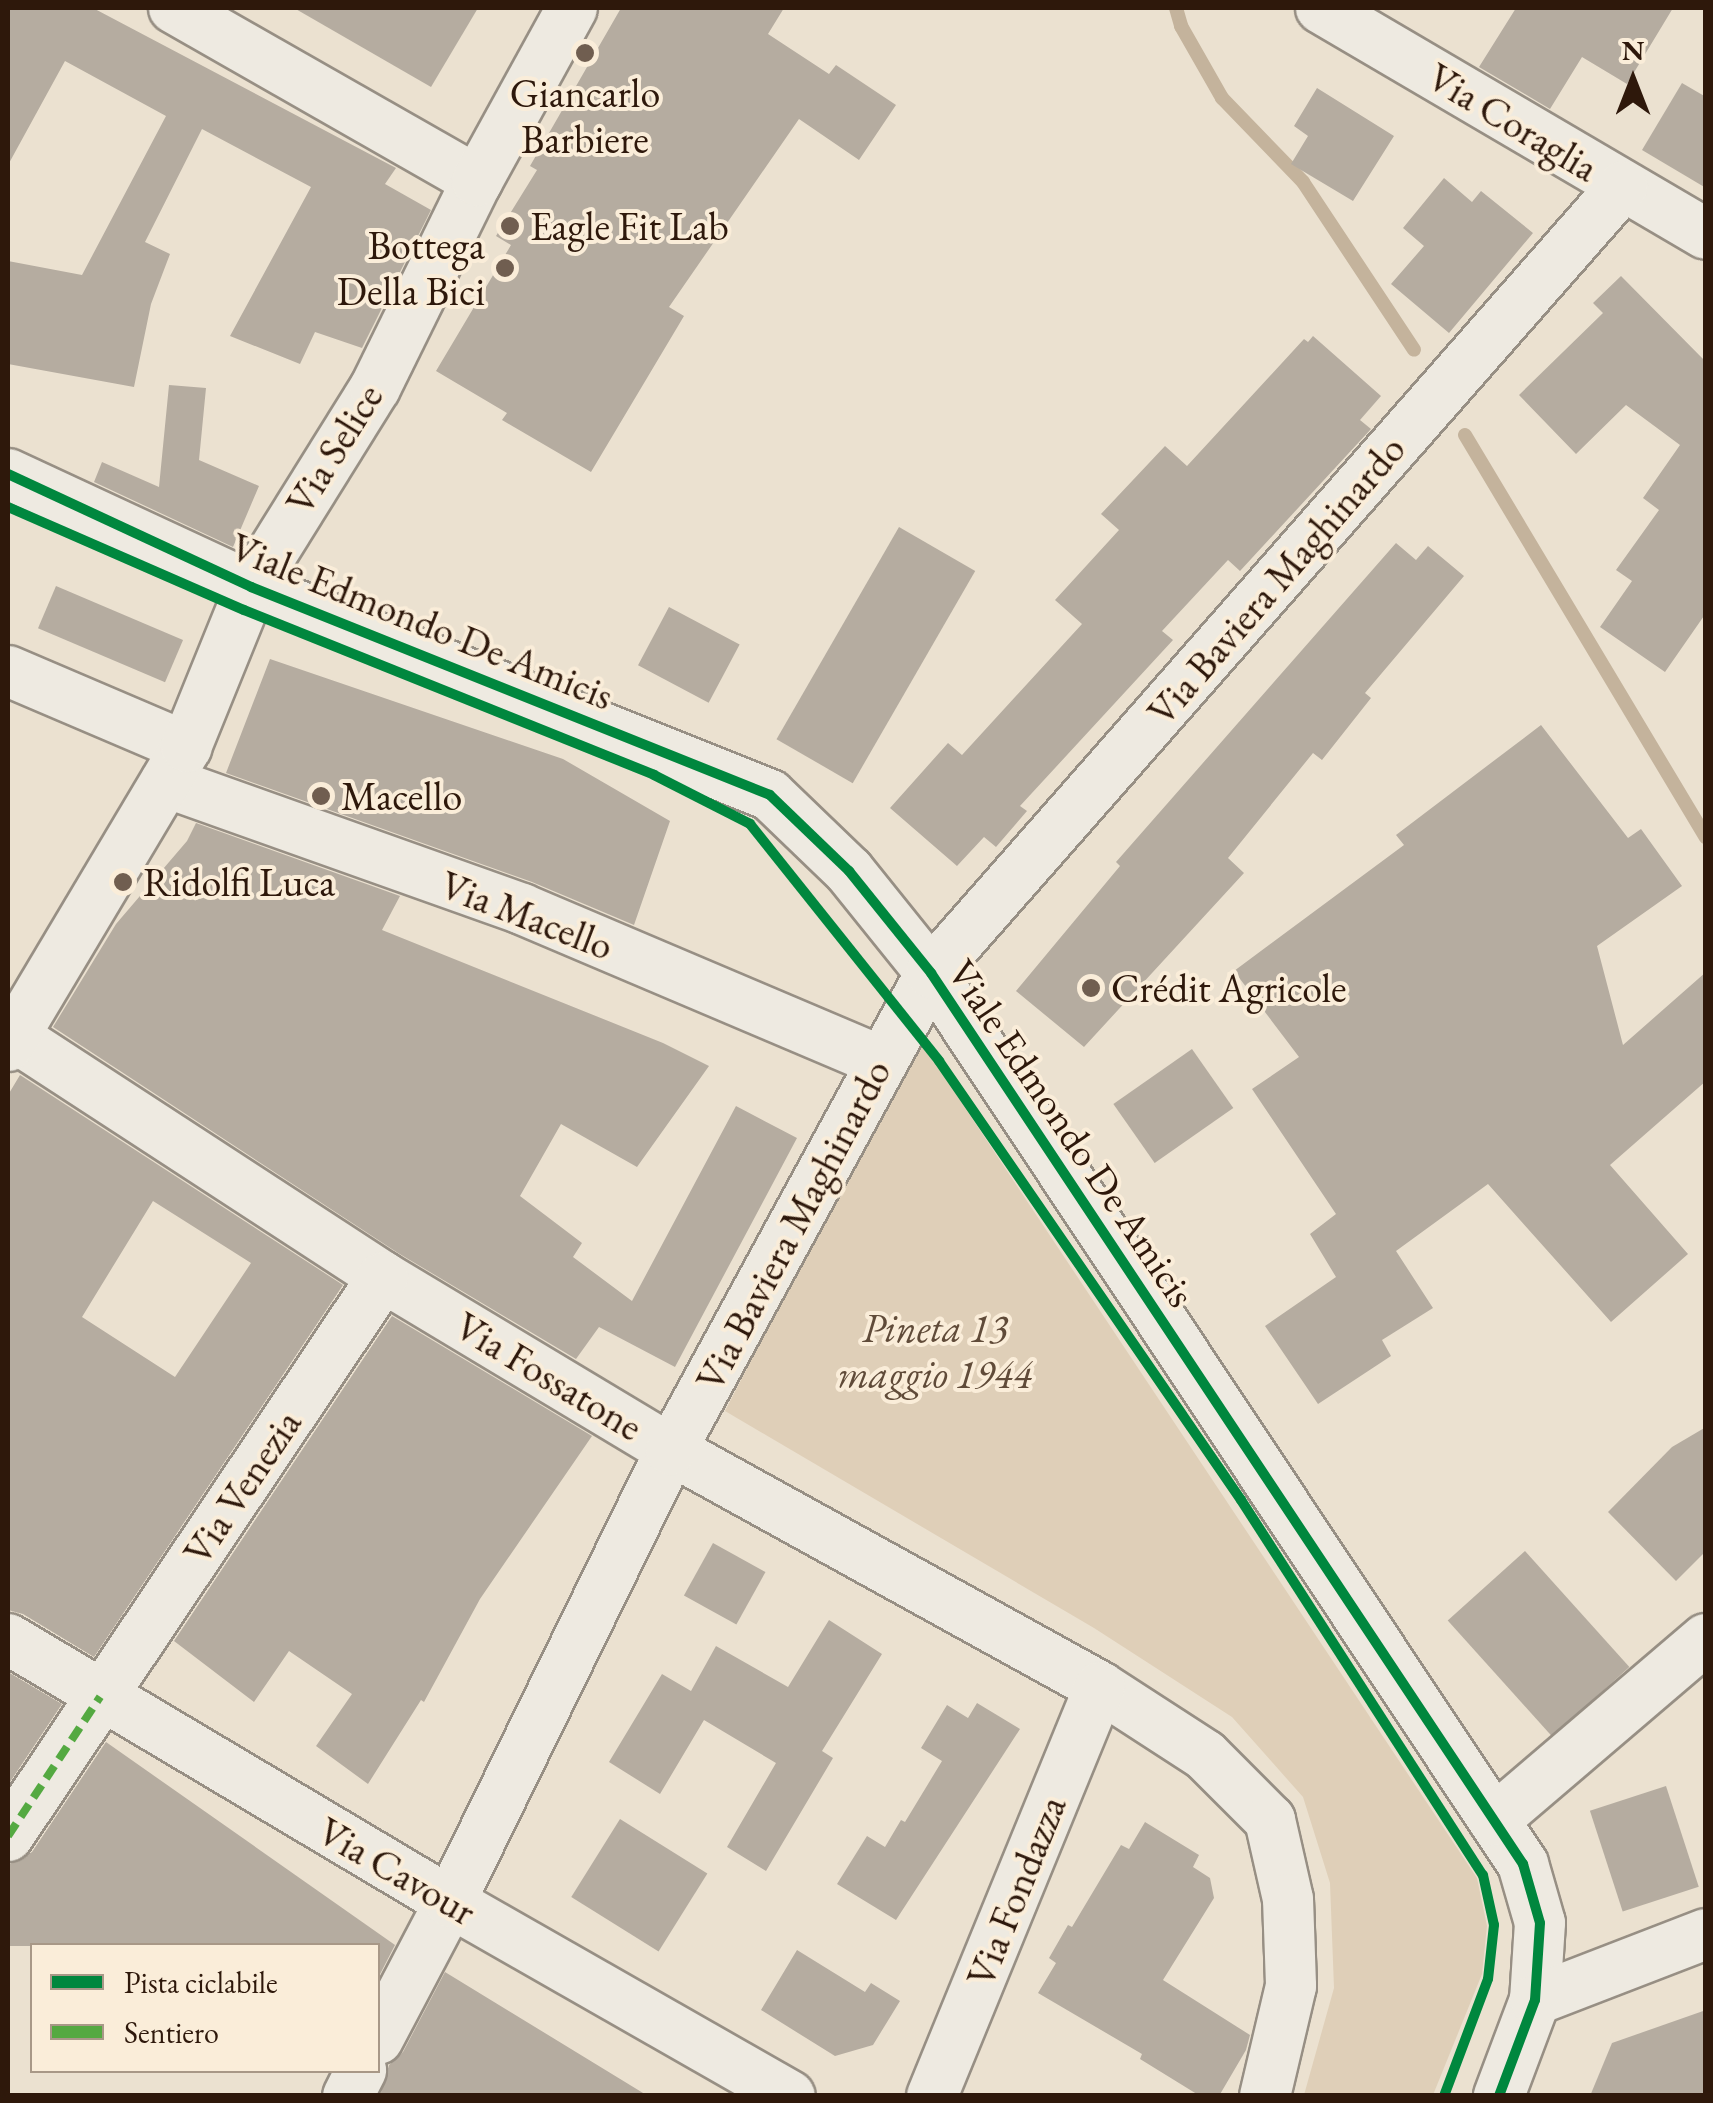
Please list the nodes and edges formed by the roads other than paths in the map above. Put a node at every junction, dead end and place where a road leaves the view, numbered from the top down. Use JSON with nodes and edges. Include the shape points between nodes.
{"nodes":[{"id":1,"x":174,"y":8,"type":"edge"},
{"id":2,"x":572,"y":8,"type":"edge"},
{"id":3,"x":1321,"y":8,"type":"edge"},
{"id":4,"x":477,"y":180,"type":"junction"},
{"id":5,"x":1622,"y":187,"type":"junction"},
{"id":6,"x":1706,"y":234,"type":"edge"},
{"id":7,"x":8,"y":474,"type":"edge"},
{"id":8,"x":252,"y":587,"type":"junction"},
{"id":9,"x":8,"y":671,"type":"edge"},
{"id":10,"x":176,"y":764,"type":"junction"},
{"id":11,"x":931,"y":973,"type":"junction"},
{"id":12,"x":11,"y":1042,"type":"edge"},
{"id":13,"x":882,"y":1062,"type":"junction"},
{"id":14,"x":384,"y":1277,"type":"junction"},
{"id":15,"x":671,"y":1450,"type":"junction"},
{"id":16,"x":8,"y":1638,"type":"edge"},
{"id":17,"x":1706,"y":1638,"type":"edge"},
{"id":18,"x":1100,"y":1688,"type":"junction"},
{"id":19,"x":100,"y":1697,"type":"junction"},
{"id":20,"x":1494,"y":1820,"type":"junction"},
{"id":21,"x":8,"y":1836,"type":"edge"},
{"id":22,"x":450,"y":1902,"type":"junction"},
{"id":23,"x":1706,"y":1934,"type":"edge"},
{"id":24,"x":1535,"y":2000,"type":"junction"},
{"id":25,"x":380,"y":2035,"type":"edge"},
{"id":26,"x":360,"y":2073,"type":"edge"},
{"id":27,"x":348,"y":2096,"type":"edge"},
{"id":28,"x":790,"y":2096,"type":"edge"},
{"id":29,"x":932,"y":2096,"type":"edge"},
{"id":30,"x":1265,"y":2096,"type":"edge"},
{"id":31,"x":1499,"y":2096,"type":"edge"}],
"edges":[{"from":1,"to":4,"type":"street"},
{"from":2,"to":4,"type":"street","name":"Via Selice"},
{"from":3,"to":5,"type":"street","name":"Via Coraglia"},
{"from":4,"to":8,"type":"street","name":"Via Selice","via":[[375,388]]},
{"from":5,"to":6,"type":"street","name":"Via Coraglia"},
{"from":5,"to":11,"type":"street","name":"Via Baviera Maghinardo"},
{"from":7,"to":8,"type":"street","name":"Viale Edmondo De Amicis"},
{"from":8,"to":10,"type":"street","name":"Via Selice"},
{"from":8,"to":11,"type":"street","name":"Viale Edmondo De Amicis","via":[[770,794],[849,871]]},
{"from":9,"to":10,"type":"street","name":"Via Macello"},
{"from":10,"to":12,"type":"street","name":"Via Selice"},
{"from":10,"to":13,"type":"street","name":"Via Macello"},
{"from":11,"to":13,"type":"street","name":"Via Baviera Maghinardo"},
{"from":11,"to":20,"type":"street","name":"Viale Edmondo De Amicis"},
{"from":12,"to":14,"type":"street","name":"Via Fossatone"},
{"from":13,"to":15,"type":"street","name":"Via Baviera Maghinardo"},
{"from":14,"to":15,"type":"street","name":"Via Fossatone"},
{"from":14,"to":19,"type":"street","name":"Via Venezia"},
{"from":15,"to":18,"type":"street","name":"Via Fossatone"},
{"from":15,"to":22,"type":"street","name":"Via Baviera Maghinardo"},
{"from":16,"to":19,"type":"street","name":"Via Cavour"},
{"from":17,"to":20,"type":"street"},
{"from":18,"to":29,"type":"street","name":"Via Fondazza"},
{"from":18,"to":30,"type":"street","via":[[1205,1755],[1270,1820],[1288,1899],[1292,1986]]},
{"from":19,"to":21,"type":"street","name":"Via Venezia"},
{"from":19,"to":22,"type":"street","name":"Via Cavour"},
{"from":20,"to":24,"type":"street","name":"Viale Edmondo De Amicis","via":[[1523,1864],[1540,1924]]},
{"from":22,"to":25,"type":"street","name":"Via Baviera Maghinardo"},
{"from":22,"to":28,"type":"street","name":"Via Cavour"},
{"from":23,"to":24,"type":"street"},
{"from":24,"to":31,"type":"street","name":"Viale Edmondo De Amicis"},
{"from":26,"to":27,"type":"street"}]}
